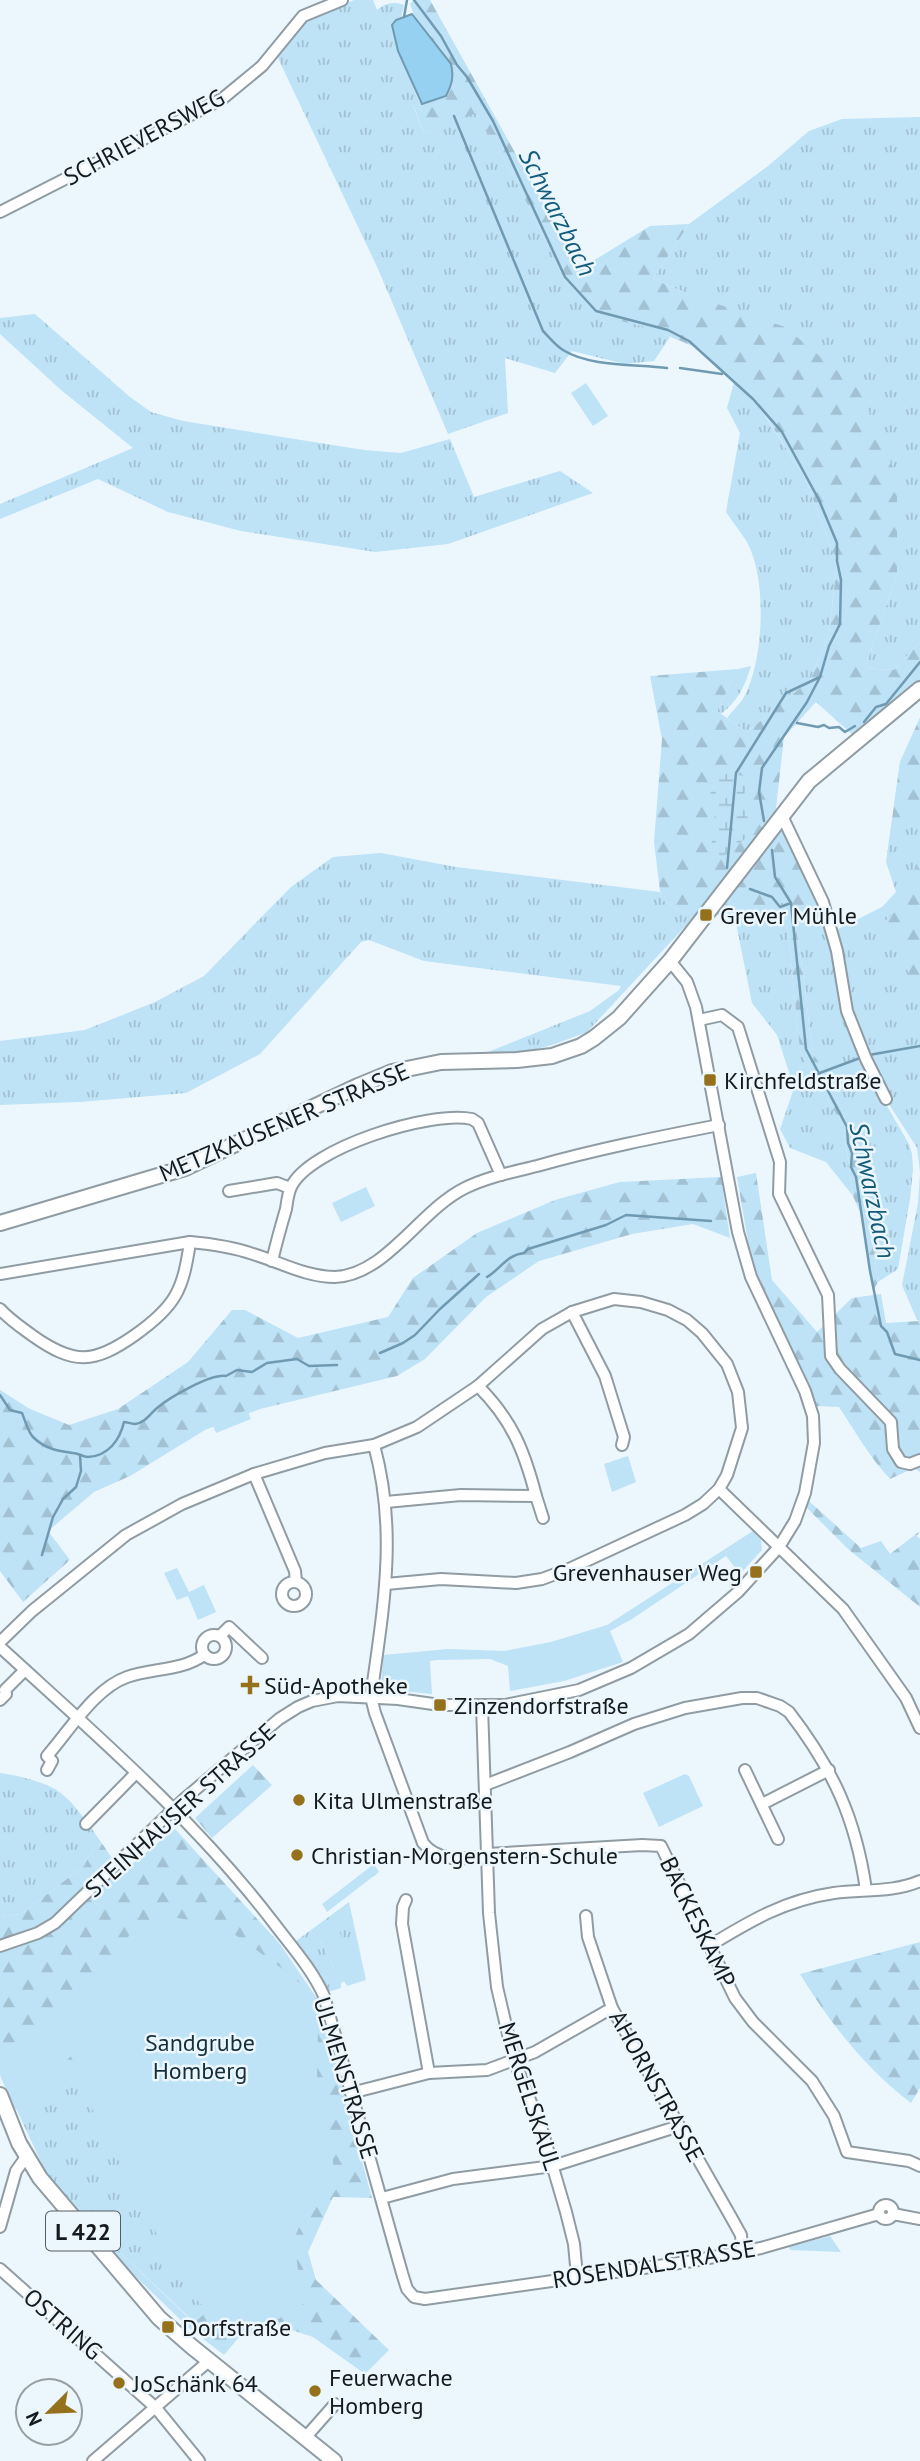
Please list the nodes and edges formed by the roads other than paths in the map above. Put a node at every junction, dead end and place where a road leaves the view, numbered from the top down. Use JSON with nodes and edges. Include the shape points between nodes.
{"nodes":[{"id":1,"x":342,"y":0,"type":"edge"},
{"id":2,"x":0,"y":212,"type":"edge"},
{"id":3,"x":920,"y":689,"type":"edge"},
{"id":4,"x":782,"y":816,"type":"junction"},
{"id":5,"x":670,"y":961,"type":"junction"},
{"id":6,"x":699,"y":1020,"type":"junction"},
{"id":7,"x":886,"y":1099,"type":"dead end"},
{"id":8,"x":719,"y":1125,"type":"junction"},
{"id":9,"x":501,"y":1175,"type":"junction"},
{"id":10,"x":290,"y":1188,"type":"junction"},
{"id":11,"x":229,"y":1191,"type":"dead end"},
{"id":12,"x":0,"y":1223,"type":"edge"},
{"id":13,"x":190,"y":1242,"type":"junction"},
{"id":14,"x":272,"y":1261,"type":"junction"},
{"id":15,"x":0,"y":1274,"type":"edge"},
{"id":16,"x":0,"y":1309,"type":"edge"},
{"id":17,"x":572,"y":1311,"type":"junction"},
{"id":18,"x":478,"y":1386,"type":"junction"},
{"id":19,"x":374,"y":1444,"type":"junction"},
{"id":20,"x":622,"y":1445,"type":"dead end"},
{"id":21,"x":920,"y":1460,"type":"edge"},
{"id":22,"x":254,"y":1474,"type":"junction"},
{"id":23,"x":719,"y":1489,"type":"junction"},
{"id":24,"x":536,"y":1496,"type":"junction"},
{"id":25,"x":386,"y":1502,"type":"junction"},
{"id":26,"x":543,"y":1518,"type":"dead end"},
{"id":27,"x":779,"y":1547,"type":"junction"},
{"id":28,"x":296,"y":1582,"type":"dead end"},
{"id":29,"x":386,"y":1584,"type":"junction"},
{"id":30,"x":220,"y":1636,"type":"junction"},
{"id":31,"x":0,"y":1645,"type":"edge"},
{"id":32,"x":204,"y":1655,"type":"junction"},
{"id":33,"x":262,"y":1658,"type":"dead end"},
{"id":34,"x":24,"y":1670,"type":"junction"},
{"id":35,"x":371,"y":1697,"type":"junction"},
{"id":36,"x":0,"y":1700,"type":"edge"},
{"id":37,"x":482,"y":1706,"type":"junction"},
{"id":38,"x":78,"y":1720,"type":"junction"},
{"id":39,"x":920,"y":1728,"type":"edge"},
{"id":40,"x":47,"y":1770,"type":"dead end"},
{"id":41,"x":745,"y":1770,"type":"dead end"},
{"id":42,"x":829,"y":1770,"type":"junction"},
{"id":43,"x":135,"y":1774,"type":"junction"},
{"id":44,"x":485,"y":1784,"type":"junction"},
{"id":45,"x":762,"y":1804,"type":"junction"},
{"id":46,"x":173,"y":1809,"type":"junction"},
{"id":47,"x":86,"y":1824,"type":"dead end"},
{"id":48,"x":778,"y":1839,"type":"dead end"},
{"id":49,"x":487,"y":1856,"type":"junction"},
{"id":50,"x":920,"y":1881,"type":"edge"},
{"id":51,"x":866,"y":1890,"type":"junction"},
{"id":52,"x":406,"y":1900,"type":"dead end"},
{"id":53,"x":586,"y":1916,"type":"dead end"},
{"id":54,"x":0,"y":1946,"type":"edge"},
{"id":55,"x":709,"y":1947,"type":"junction"},
{"id":56,"x":612,"y":2008,"type":"junction"},
{"id":57,"x":514,"y":2060,"type":"junction"},
{"id":58,"x":429,"y":2073,"type":"junction"},
{"id":59,"x":351,"y":2093,"type":"junction"},
{"id":60,"x":0,"y":2095,"type":"edge"},
{"id":61,"x":679,"y":2126,"type":"junction"},
{"id":62,"x":26,"y":2157,"type":"junction"},
{"id":63,"x":553,"y":2166,"type":"junction"},
{"id":64,"x":920,"y":2166,"type":"edge"},
{"id":65,"x":382,"y":2198,"type":"junction"},
{"id":66,"x":920,"y":2219,"type":"edge"},
{"id":67,"x":0,"y":2227,"type":"edge"},
{"id":68,"x":742,"y":2250,"type":"junction"},
{"id":69,"x":0,"y":2270,"type":"edge"},
{"id":70,"x":577,"y":2276,"type":"junction"},
{"id":71,"x":425,"y":2299,"type":"joint"},
{"id":72,"x":210,"y":2360,"type":"junction"},
{"id":73,"x":335,"y":2404,"type":"dead end"},
{"id":74,"x":156,"y":2408,"type":"junction"},
{"id":75,"x":305,"y":2438,"type":"junction"},
{"id":76,"x":93,"y":2461,"type":"edge"},
{"id":77,"x":199,"y":2461,"type":"edge"},
{"id":78,"x":334,"y":2461,"type":"edge"}],
"edges":[{"from":1,"to":2,"type":"street","name":"SCHRIEVERSWEG","via":[[303,16],[261,66],[222,99]]},
{"from":3,"to":4,"type":"main road","name":"METZKAUSENER STRASSE","via":[[821,769]]},
{"from":4,"to":5,"type":"main road","name":"METZKAUSENER STRASSE"},
{"from":4,"to":7,"type":"street","via":[[823,902],[847,1011]]},
{"from":5,"to":6,"type":"street","name":"STEINHAUSER STRASSE","via":[[687,982]]},
{"from":5,"to":12,"type":"main road","name":"METZKAUSENER STRASSE","via":[[619,1018],[581,1046],[535,1059],[441,1062],[392,1072],[186,1168]]},
{"from":6,"to":8,"type":"street","name":"STEINHAUSER STRASSE"},
{"from":6,"to":21,"type":"street","via":[[722,1015],[738,1027],[780,1162],[779,1194],[828,1295],[831,1356],[891,1422],[893,1449],[901,1462]]},
{"from":8,"to":9,"type":"street","via":[[615,1145]]},
{"from":8,"to":27,"type":"street","name":"STEINHAUSER STRASSE","via":[[751,1277],[813,1416],[814,1443],[805,1493]]},
{"from":9,"to":10,"type":"street","via":[[478,1123],[466,1118],[405,1124],[363,1140],[314,1162]]},
{"from":9,"to":14,"type":"street","via":[[464,1188],[427,1214],[382,1259],[364,1269],[335,1277]]},
{"from":10,"to":11,"type":"street","via":[[277,1183]]},
{"from":10,"to":14,"type":"street"},
{"from":13,"to":14,"type":"street"},
{"from":13,"to":15,"type":"street"},
{"from":13,"to":16,"type":"street","via":[[183,1281],[168,1307],[127,1341],[96,1357],[65,1355]]},
{"from":17,"to":18,"type":"street","via":[[542,1329]]},
{"from":17,"to":20,"type":"street","via":[[605,1376],[625,1437]]},
{"from":17,"to":23,"type":"street","via":[[614,1299],[641,1302],[687,1320],[719,1353],[738,1392],[742,1427]]},
{"from":18,"to":19,"type":"street","via":[[417,1427]]},
{"from":18,"to":24,"type":"street","via":[[515,1432]]},
{"from":19,"to":22,"type":"street"},
{"from":19,"to":25,"type":"street"},
{"from":22,"to":28,"type":"street"},
{"from":22,"to":31,"type":"street","via":[[182,1504],[126,1535],[32,1611]]},
{"from":23,"to":27,"type":"street"},
{"from":23,"to":29,"type":"street","via":[[685,1515],[542,1579]]},
{"from":24,"to":25,"type":"street","via":[[461,1495]]},
{"from":24,"to":26,"type":"street"},
{"from":25,"to":29,"type":"street"},
{"from":27,"to":37,"type":"street","name":"STEINHAUSER STRASSE","via":[[701,1625],[631,1668],[579,1690]]},
{"from":27,"to":39,"type":"street","via":[[843,1609],[906,1698]]},
{"from":29,"to":35,"type":"street"},
{"from":30,"to":32,"type":"street","via":[[204,1639]]},
{"from":30,"to":32,"type":"street","via":[[226,1646],[224,1653],[213,1660]]},
{"from":30,"to":33,"type":"street","via":[[229,1627]]},
{"from":31,"to":34,"type":"street","name":"ULMENSTRASSE"},
{"from":32,"to":38,"type":"street","via":[[193,1663],[115,1683],[98,1695]]},
{"from":34,"to":36,"type":"street"},
{"from":34,"to":38,"type":"street","name":"ULMENSTRASSE"},
{"from":35,"to":37,"type":"street","name":"STEINHAUSER STRASSE"},
{"from":35,"to":46,"type":"street","name":"STEINHAUSER STRASSE","via":[[325,1698],[298,1707]]},
{"from":35,"to":49,"type":"street","via":[[423,1843],[445,1858]]},
{"from":37,"to":44,"type":"street","name":"MERGELSKAUL"},
{"from":38,"to":40,"type":"street","via":[[47,1756],[52,1761]]},
{"from":38,"to":43,"type":"street","name":"ULMENSTRASSE"},
{"from":41,"to":45,"type":"street"},
{"from":42,"to":44,"type":"street","via":[[789,1712],[757,1698],[743,1698],[685,1708],[634,1724]]},
{"from":42,"to":45,"type":"street"},
{"from":42,"to":51,"type":"street","via":[[855,1829]]},
{"from":43,"to":46,"type":"street","name":"ULMENSTRASSE"},
{"from":43,"to":47,"type":"street"},
{"from":44,"to":49,"type":"street","name":"MERGELSKAUL"},
{"from":45,"to":48,"type":"street"},
{"from":46,"to":54,"type":"street","name":"STEINHAUSER STRASSE","via":[[55,1923]]},
{"from":46,"to":59,"type":"street","name":"ULMENSTRASSE","via":[[256,1900],[312,1973],[324,1996]]},
{"from":49,"to":55,"type":"street","name":"BACKESKAMP","via":[[661,1846]]},
{"from":49,"to":57,"type":"street","name":"MERGELSKAUL","via":[[497,1987]]},
{"from":50,"to":51,"type":"street","via":[[888,1891]]},
{"from":51,"to":55,"type":"street","via":[[783,1905]]},
{"from":52,"to":58,"type":"street","via":[[402,1924]]},
{"from":53,"to":56,"type":"street","name":"AHORNSTRASSE","via":[[588,1937]]},
{"from":55,"to":64,"type":"street","name":"BACKESKAMP","via":[[753,2022],[812,2081],[834,2116],[847,2152]]},
{"from":56,"to":57,"type":"street"},
{"from":56,"to":61,"type":"street","name":"AHORNSTRASSE"},
{"from":57,"to":58,"type":"street","via":[[487,2070]]},
{"from":57,"to":63,"type":"street","name":"MERGELSKAUL"},
{"from":58,"to":59,"type":"street"},
{"from":59,"to":65,"type":"street","name":"ULMENSTRASSE"},
{"from":60,"to":62,"type":"main road","number":"L 422"},
{"from":61,"to":63,"type":"street"},
{"from":61,"to":68,"type":"street","name":"AHORNSTRASSE","via":[[741,2235]]},
{"from":62,"to":67,"type":"street","via":[[16,2171]]},
{"from":62,"to":72,"type":"main road","number":"L 422","via":[[144,2301]]},
{"from":63,"to":65,"type":"street","via":[[453,2179]]},
{"from":63,"to":70,"type":"street","name":"MERGELSKAUL","via":[[574,2244]]},
{"from":65,"to":71,"type":"street","name":"ULMENSTRASSE","via":[[407,2289],[414,2297]]},
{"from":66,"to":68,"type":"street","name":"ROSENDALSTRASSE","via":[[893,2214],[886,2205],[880,2214]]},
{"from":68,"to":70,"type":"street","name":"ROSENDALSTRASSE"},
{"from":69,"to":74,"type":"street","name":"OSTRING"},
{"from":70,"to":71,"type":"street","name":"ROSENDALSTRASSE"},
{"from":72,"to":74,"type":"street"},
{"from":72,"to":75,"type":"main road","number":"L 422"},
{"from":73,"to":75,"type":"street"},
{"from":74,"to":76,"type":"street"},
{"from":74,"to":77,"type":"street","name":"OSTRING"},
{"from":75,"to":78,"type":"main road","number":"L 422"}]}
